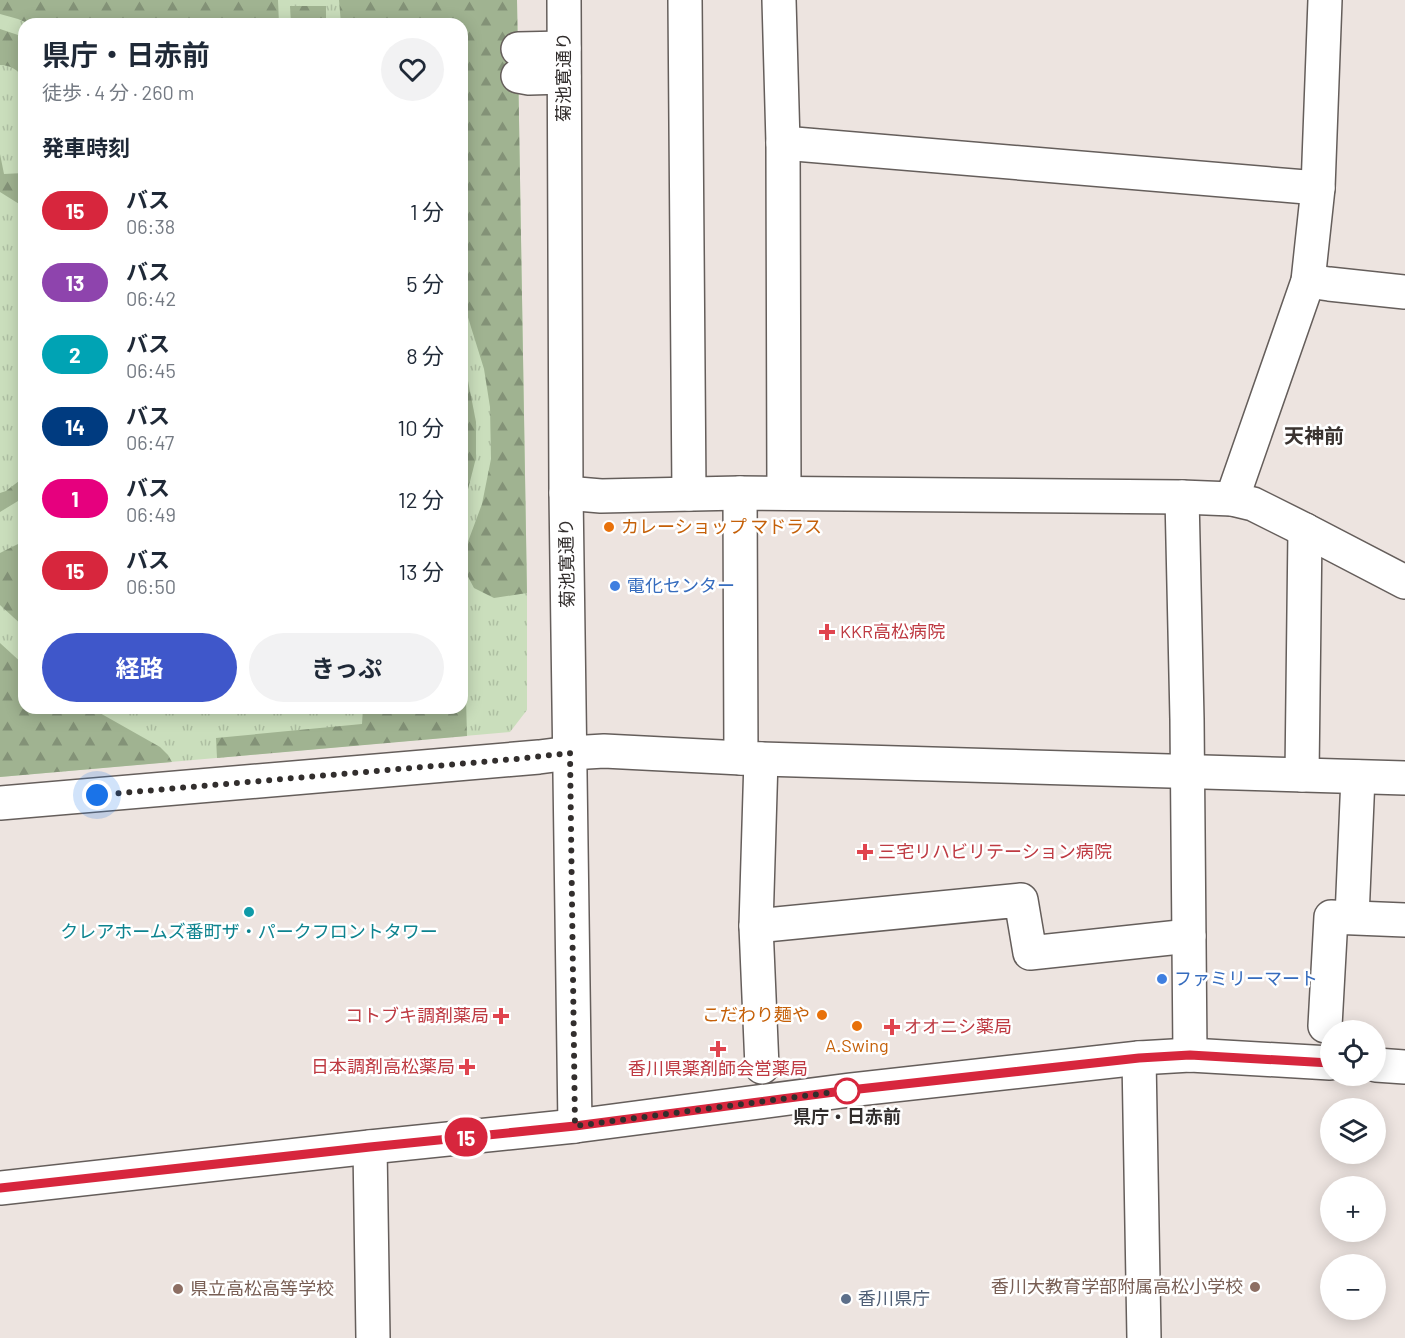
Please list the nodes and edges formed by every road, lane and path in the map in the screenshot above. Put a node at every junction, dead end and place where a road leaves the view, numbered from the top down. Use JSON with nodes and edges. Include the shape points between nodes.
{"nodes":[{"id":1,"x":564,"y":0,"type":"edge"},
{"id":2,"x":685,"y":0,"type":"edge"},
{"id":3,"x":779,"y":0,"type":"edge"},
{"id":4,"x":1325,"y":0,"type":"edge"},
{"id":5,"x":518,"y":63,"type":"dead end"},
{"id":6,"x":564,"y":63,"type":"junction"},
{"id":7,"x":783,"y":143,"type":"junction"},
{"id":8,"x":1318,"y":188,"type":"junction"},
{"id":9,"x":1308,"y":281,"type":"junction"},
{"id":10,"x":1405,"y":292,"type":"edge"},
{"id":11,"x":566,"y":493,"type":"junction"},
{"id":12,"x":740,"y":493,"type":"junction"},
{"id":13,"x":689,"y":494,"type":"junction"},
{"id":14,"x":784,"y":494,"type":"junction"},
{"id":15,"x":1182,"y":497,"type":"junction"},
{"id":16,"x":1232,"y":499,"type":"junction"},
{"id":17,"x":1305,"y":530,"type":"junction"},
{"id":18,"x":1405,"y":580,"type":"edge"},
{"id":19,"x":570,"y":753,"type":"junction"},
{"id":20,"x":751,"y":758,"type":"junction"},
{"id":21,"x":1187,"y":772,"type":"junction"},
{"id":22,"x":1302,"y":775,"type":"junction"},
{"id":23,"x":1358,"y":777,"type":"junction"},
{"id":24,"x":1405,"y":778,"type":"edge"},
{"id":25,"x":0,"y":803,"type":"edge"},
{"id":26,"x":1352,"y":917,"type":"junction"},
{"id":27,"x":1405,"y":920,"type":"edge"},
{"id":28,"x":756,"y":926,"type":"junction"},
{"id":29,"x":1190,"y":936,"type":"junction"},
{"id":30,"x":1325,"y":1020,"type":"edge"},
{"id":31,"x":1190,"y":1055,"type":"junction"},
{"id":32,"x":1139,"y":1058,"type":"junction"},
{"id":33,"x":1320,"y":1062,"type":"edge"},
{"id":34,"x":1386,"y":1066,"type":"edge"},
{"id":35,"x":762,"y":1067,"type":"dead end"},
{"id":36,"x":1405,"y":1067,"type":"edge"},
{"id":37,"x":575,"y":1126,"type":"junction"},
{"id":38,"x":370,"y":1147,"type":"junction"},
{"id":39,"x":0,"y":1188,"type":"edge"},
{"id":40,"x":373,"y":1338,"type":"edge"},
{"id":41,"x":1144,"y":1338,"type":"edge"}],
"edges":[{"from":1,"to":6,"type":"street","name":"菊池寛通り"},
{"from":2,"to":13,"type":"street"},
{"from":3,"to":7,"type":"street"},
{"from":4,"to":8,"type":"street"},
{"from":5,"to":6,"type":"street","via":[[529,78]]},
{"from":6,"to":11,"type":"street","name":"菊池寛通り"},
{"from":7,"to":8,"type":"street"},
{"from":7,"to":14,"type":"street"},
{"from":8,"to":9,"type":"street"},
{"from":9,"to":10,"type":"street"},
{"from":9,"to":16,"type":"street"},
{"from":11,"to":13,"type":"street"},
{"from":11,"to":19,"type":"street","name":"菊池寛通り"},
{"from":12,"to":13,"type":"street"},
{"from":12,"to":14,"type":"street"},
{"from":12,"to":20,"type":"street"},
{"from":14,"to":15,"type":"street"},
{"from":15,"to":16,"type":"street"},
{"from":15,"to":21,"type":"street"},
{"from":16,"to":17,"type":"street","via":[[1253,504]]},
{"from":17,"to":18,"type":"street"},
{"from":17,"to":22,"type":"street"},
{"from":19,"to":20,"type":"street"},
{"from":19,"to":25,"type":"street","via":[[96,782]]},
{"from":19,"to":37,"type":"street","name":"菊池寛通り"},
{"from":20,"to":21,"type":"street"},
{"from":20,"to":28,"type":"street"},
{"from":21,"to":22,"type":"street"},
{"from":21,"to":29,"type":"street"},
{"from":22,"to":23,"type":"street"},
{"from":23,"to":24,"type":"street"},
{"from":23,"to":26,"type":"street"},
{"from":26,"to":27,"type":"street"},
{"from":26,"to":30,"type":"street","via":[[1331,917]]},
{"from":28,"to":29,"type":"street","via":[[1021,900],[1030,953]]},
{"from":28,"to":35,"type":"street"},
{"from":29,"to":31,"type":"street"},
{"from":31,"to":32,"type":"street"},
{"from":31,"to":33,"type":"street"},
{"from":32,"to":37,"type":"street"},
{"from":32,"to":41,"type":"street"},
{"from":34,"to":36,"type":"street"},
{"from":37,"to":38,"type":"street"},
{"from":38,"to":39,"type":"street"},
{"from":38,"to":40,"type":"street"}]}
